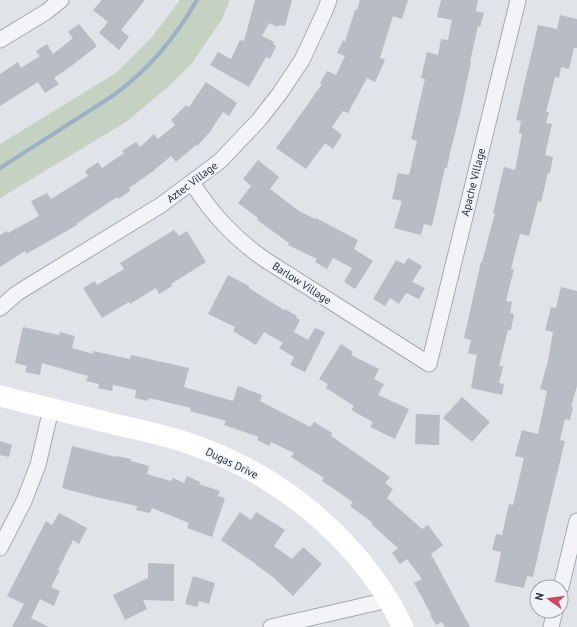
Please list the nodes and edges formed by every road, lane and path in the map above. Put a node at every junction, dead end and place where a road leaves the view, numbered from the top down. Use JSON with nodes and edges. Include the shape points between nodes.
{"nodes":[{"id":1,"x":329,"y":0,"type":"edge"},
{"id":2,"x":518,"y":0,"type":"edge"},
{"id":3,"x":57,"y":1,"type":"edge"},
{"id":4,"x":0,"y":40,"type":"edge"},
{"id":5,"x":192,"y":183,"type":"junction"},
{"id":6,"x":0,"y":308,"type":"edge"},
{"id":7,"x":429,"y":364,"type":"joint"},
{"id":8,"x":0,"y":396,"type":"edge"},
{"id":9,"x":51,"y":409,"type":"junction"},
{"id":10,"x":577,"y":520,"type":"edge"},
{"id":11,"x":0,"y":548,"type":"edge"},
{"id":12,"x":563,"y":579,"type":"edge"},
{"id":13,"x":388,"y":600,"type":"junction"},
{"id":14,"x":270,"y":627,"type":"edge"},
{"id":15,"x":403,"y":627,"type":"edge"}],
"edges":[{"from":1,"to":5,"type":"street","name":"Aztec Village","via":[[302,60],[280,93],[259,120],[220,161]]},
{"from":2,"to":7,"type":"street","name":"Apache Village"},
{"from":3,"to":4,"type":"street"},
{"from":5,"to":6,"type":"street","name":"Aztec Village","via":[[162,205],[16,294]]},
{"from":5,"to":7,"type":"street","name":"Barlow Village","via":[[213,214],[246,246]]},
{"from":8,"to":9,"type":"street","name":"Dugas Drive"},
{"from":9,"to":11,"type":"street","via":[[35,472],[24,501]]},
{"from":9,"to":13,"type":"street","name":"Dugas Drive","via":[[183,441],[255,473],[291,496],[327,527],[355,555]]},
{"from":10,"to":12,"type":"street"},
{"from":13,"to":14,"type":"street"},
{"from":13,"to":15,"type":"street","name":"Dugas Drive"}]}
